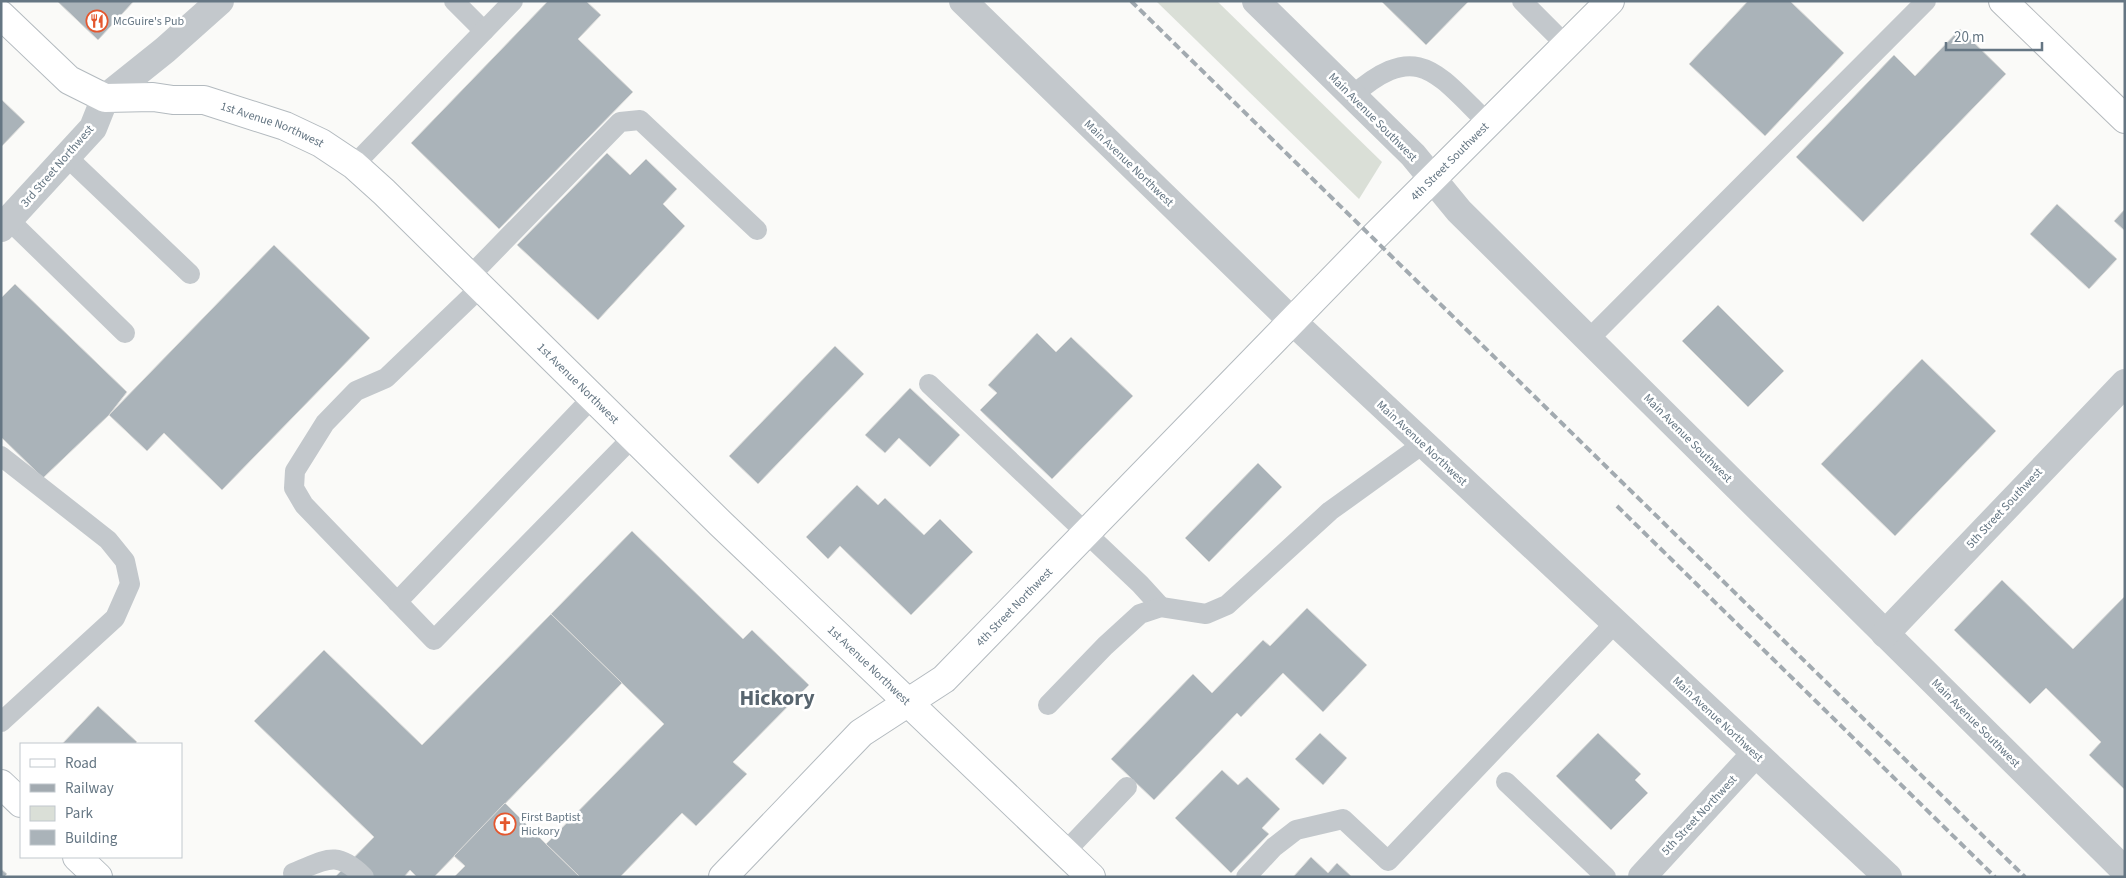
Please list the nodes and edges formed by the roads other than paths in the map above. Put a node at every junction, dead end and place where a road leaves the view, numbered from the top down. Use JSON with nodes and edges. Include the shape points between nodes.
{"nodes":[{"id":1,"x":220,"y":1,"type":"edge"},
{"id":2,"x":454,"y":1,"type":"edge"},
{"id":3,"x":513,"y":1,"type":"edge"},
{"id":4,"x":963,"y":1,"type":"edge"},
{"id":5,"x":1522,"y":1,"type":"edge"},
{"id":6,"x":1610,"y":1,"type":"edge"},
{"id":7,"x":1926,"y":1,"type":"edge"},
{"id":8,"x":2003,"y":1,"type":"edge"},
{"id":9,"x":1268,"y":5,"type":"edge"},
{"id":10,"x":1,"y":15,"type":"edge"},
{"id":11,"x":484,"y":31,"type":"junction"},
{"id":12,"x":1566,"y":45,"type":"junction"},
{"id":13,"x":1352,"y":96,"type":"junction"},
{"id":14,"x":105,"y":98,"type":"junction"},
{"id":15,"x":2125,"y":119,"type":"edge"},
{"id":16,"x":1488,"y":123,"type":"junction"},
{"id":17,"x":67,"y":157,"type":"junction"},
{"id":18,"x":354,"y":165,"type":"junction"},
{"id":19,"x":1432,"y":178,"type":"junction"},
{"id":20,"x":5,"y":224,"type":"edge"},
{"id":21,"x":757,"y":230,"type":"dead end"},
{"id":22,"x":190,"y":274,"type":"dead end"},
{"id":23,"x":475,"y":281,"type":"junction"},
{"id":24,"x":1292,"y":321,"type":"junction"},
{"id":25,"x":125,"y":333,"type":"dead end"},
{"id":26,"x":1589,"y":339,"type":"junction"},
{"id":27,"x":2125,"y":383,"type":"edge"},
{"id":28,"x":930,"y":384,"type":"dead end"},
{"id":29,"x":593,"y":397,"type":"junction"},
{"id":30,"x":633,"y":437,"type":"junction"},
{"id":31,"x":1423,"y":444,"type":"junction"},
{"id":32,"x":1,"y":456,"type":"edge"},
{"id":33,"x":1086,"y":533,"type":"junction"},
{"id":34,"x":397,"y":602,"type":"junction"},
{"id":35,"x":1160,"y":607,"type":"junction"},
{"id":36,"x":1615,"y":623,"type":"junction"},
{"id":37,"x":1885,"y":634,"type":"junction"},
{"id":38,"x":909,"y":701,"type":"junction"},
{"id":39,"x":1048,"y":706,"type":"dead end"},
{"id":40,"x":1,"y":722,"type":"edge"},
{"id":41,"x":1756,"y":754,"type":"junction"},
{"id":42,"x":1506,"y":782,"type":"dead end"},
{"id":43,"x":1,"y":784,"type":"edge"},
{"id":44,"x":1127,"y":787,"type":"dead end"},
{"id":45,"x":20,"y":802,"type":"edge"},
{"id":46,"x":1065,"y":852,"type":"junction"},
{"id":47,"x":78,"y":858,"type":"edge"},
{"id":48,"x":2125,"y":871,"type":"edge"},
{"id":49,"x":735,"y":873,"type":"edge"},
{"id":50,"x":295,"y":875,"type":"edge"},
{"id":51,"x":98,"y":877,"type":"edge"},
{"id":52,"x":364,"y":877,"type":"edge"},
{"id":53,"x":1091,"y":877,"type":"edge"},
{"id":54,"x":1246,"y":877,"type":"edge"},
{"id":55,"x":1606,"y":877,"type":"edge"},
{"id":56,"x":1642,"y":877,"type":"edge"},
{"id":57,"x":1888,"y":877,"type":"edge"}],
"edges":[{"from":1,"to":14,"type":"street","name":"3rd Street Northwest"},
{"from":2,"to":11,"type":"lane"},
{"from":3,"to":11,"type":"lane"},
{"from":4,"to":24,"type":"street","name":"Main Avenue Northwest"},
{"from":5,"to":12,"type":"lane"},
{"from":6,"to":12,"type":"main road","name":"4th Street Southwest"},
{"from":7,"to":26,"type":"lane"},
{"from":8,"to":15,"type":"main road"},
{"from":9,"to":13,"type":"street","name":"Main Avenue Southwest"},
{"from":10,"to":14,"type":"main road","name":"1st Avenue Northwest","via":[[69,80]]},
{"from":11,"to":18,"type":"lane"},
{"from":12,"to":16,"type":"main road","name":"4th Street Southwest"},
{"from":13,"to":16,"type":"lane","via":[[1372,78],[1414,65],[1438,74]]},
{"from":13,"to":19,"type":"street","name":"Main Avenue Southwest"},
{"from":14,"to":17,"type":"street","name":"3rd Street Northwest","via":[[93,128]]},
{"from":14,"to":18,"type":"main road","name":"1st Avenue Northwest","via":[[204,100],[285,126],[321,143]]},
{"from":16,"to":19,"type":"main road","name":"4th Street Southwest"},
{"from":17,"to":20,"type":"street","name":"3rd Street Northwest"},
{"from":17,"to":22,"type":"lane"},
{"from":18,"to":23,"type":"main road","name":"1st Avenue Northwest"},
{"from":19,"to":24,"type":"main road","name":"4th Street Southwest"},
{"from":19,"to":26,"type":"street","name":"Main Avenue Southwest","via":[[1460,211]]},
{"from":20,"to":25,"type":"lane"},
{"from":21,"to":23,"type":"lane","via":[[640,120],[620,122]]},
{"from":23,"to":29,"type":"main road","name":"1st Avenue Northwest"},
{"from":23,"to":34,"type":"lane","via":[[386,378],[356,391],[325,423],[295,472],[294,488],[304,505]]},
{"from":24,"to":31,"type":"street","name":"Main Avenue Northwest"},
{"from":24,"to":33,"type":"main road","name":"4th Street Northwest"},
{"from":26,"to":37,"type":"street","name":"Main Avenue Southwest"},
{"from":27,"to":37,"type":"street","name":"5th Street Southwest"},
{"from":28,"to":33,"type":"lane"},
{"from":29,"to":30,"type":"main road","name":"1st Avenue Northwest"},
{"from":29,"to":34,"type":"lane"},
{"from":30,"to":34,"type":"lane","via":[[434,640]]},
{"from":30,"to":38,"type":"main road","name":"1st Avenue Northwest"},
{"from":31,"to":35,"type":"lane","via":[[1330,511],[1227,605],[1206,614]]},
{"from":31,"to":36,"type":"street","name":"Main Avenue Northwest"},
{"from":32,"to":40,"type":"lane","via":[[108,540],[125,561],[130,584],[115,618]]},
{"from":33,"to":35,"type":"lane"},
{"from":33,"to":38,"type":"main road","name":"4th Street Northwest","via":[[944,678]]},
{"from":35,"to":39,"type":"lane","via":[[1140,614]]},
{"from":36,"to":41,"type":"street","name":"Main Avenue Northwest"},
{"from":36,"to":54,"type":"lane","via":[[1388,862],[1343,819],[1296,830],[1274,847]]},
{"from":37,"to":48,"type":"street","name":"Main Avenue Southwest"},
{"from":38,"to":46,"type":"main road","name":"1st Avenue Northwest"},
{"from":38,"to":49,"type":"main road","name":"4th Street Northwest","via":[[861,734]]},
{"from":41,"to":56,"type":"street","name":"5th Street Northwest"},
{"from":41,"to":57,"type":"street","name":"Main Avenue Northwest"},
{"from":42,"to":55,"type":"lane"},
{"from":43,"to":45,"type":"main road"},
{"from":44,"to":46,"type":"lane"},
{"from":46,"to":53,"type":"main road","name":"1st Avenue Northwest"},
{"from":47,"to":51,"type":"main road"},
{"from":50,"to":52,"type":"lane","via":[[339,858]]}]}
